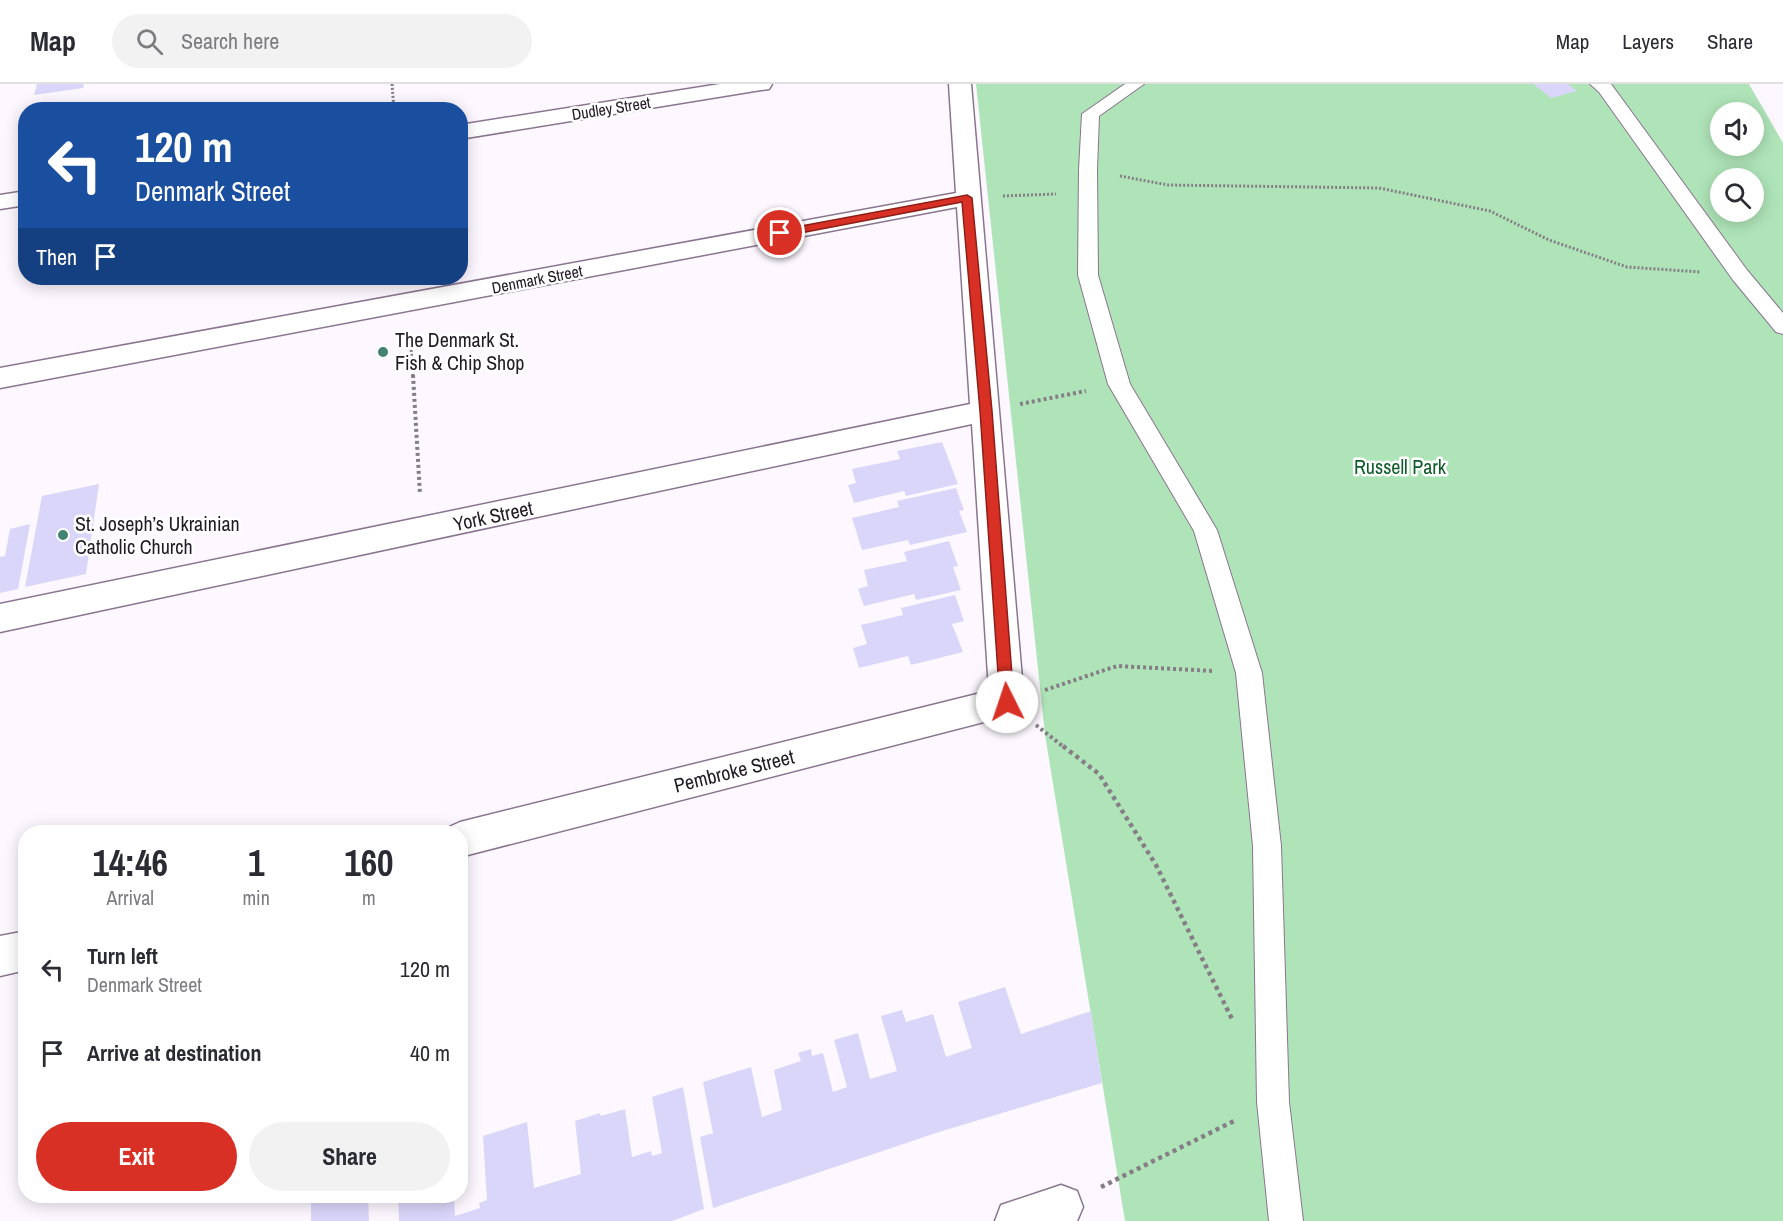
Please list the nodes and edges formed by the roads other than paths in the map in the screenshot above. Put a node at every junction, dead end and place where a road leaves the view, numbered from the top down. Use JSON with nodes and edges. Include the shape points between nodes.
{"nodes":[{"id":1,"x":761,"y":84,"type":"edge"},
{"id":2,"x":960,"y":84,"type":"edge"},
{"id":3,"x":1136,"y":84,"type":"edge"},
{"id":4,"x":1598,"y":84,"type":"edge"},
{"id":5,"x":468,"y":131,"type":"edge"},
{"id":6,"x":967,"y":198,"type":"junction"},
{"id":7,"x":18,"y":199,"type":"edge"},
{"id":8,"x":0,"y":202,"type":"edge"},
{"id":9,"x":1783,"y":327,"type":"edge"},
{"id":10,"x":0,"y":378,"type":"edge"},
{"id":11,"x":986,"y":411,"type":"junction"},
{"id":12,"x":0,"y":618,"type":"edge"},
{"id":13,"x":468,"y":838,"type":"edge"},
{"id":14,"x":18,"y":952,"type":"edge"},
{"id":15,"x":0,"y":956,"type":"edge"},
{"id":16,"x":1061,"y":1207,"type":"road end"},
{"id":17,"x":1017,"y":1221,"type":"edge"},
{"id":18,"x":1287,"y":1221,"type":"edge"}],
"edges":[{"from":1,"to":5,"type":"street","name":"Dudley Street"},
{"from":2,"to":6,"type":"street"},
{"from":3,"to":18,"type":"lane","via":[[1092,114],[1088,275],[1119,384],[1205,530],[1249,673],[1267,846],[1273,1102]]},
{"from":4,"to":9,"type":"lane","via":[[1605,88],[1740,275]]},
{"from":6,"to":10,"type":"street","name":"Denmark Street"},
{"from":6,"to":11,"type":"street"},
{"from":7,"to":8,"type":"street"},
{"from":11,"to":12,"type":"street","name":"York Street"},
{"from":11,"to":13,"type":"street","name":"Pembroke Street","via":[[1007,702]]},
{"from":14,"to":15,"type":"street"},
{"from":16,"to":17,"type":"street"}]}
